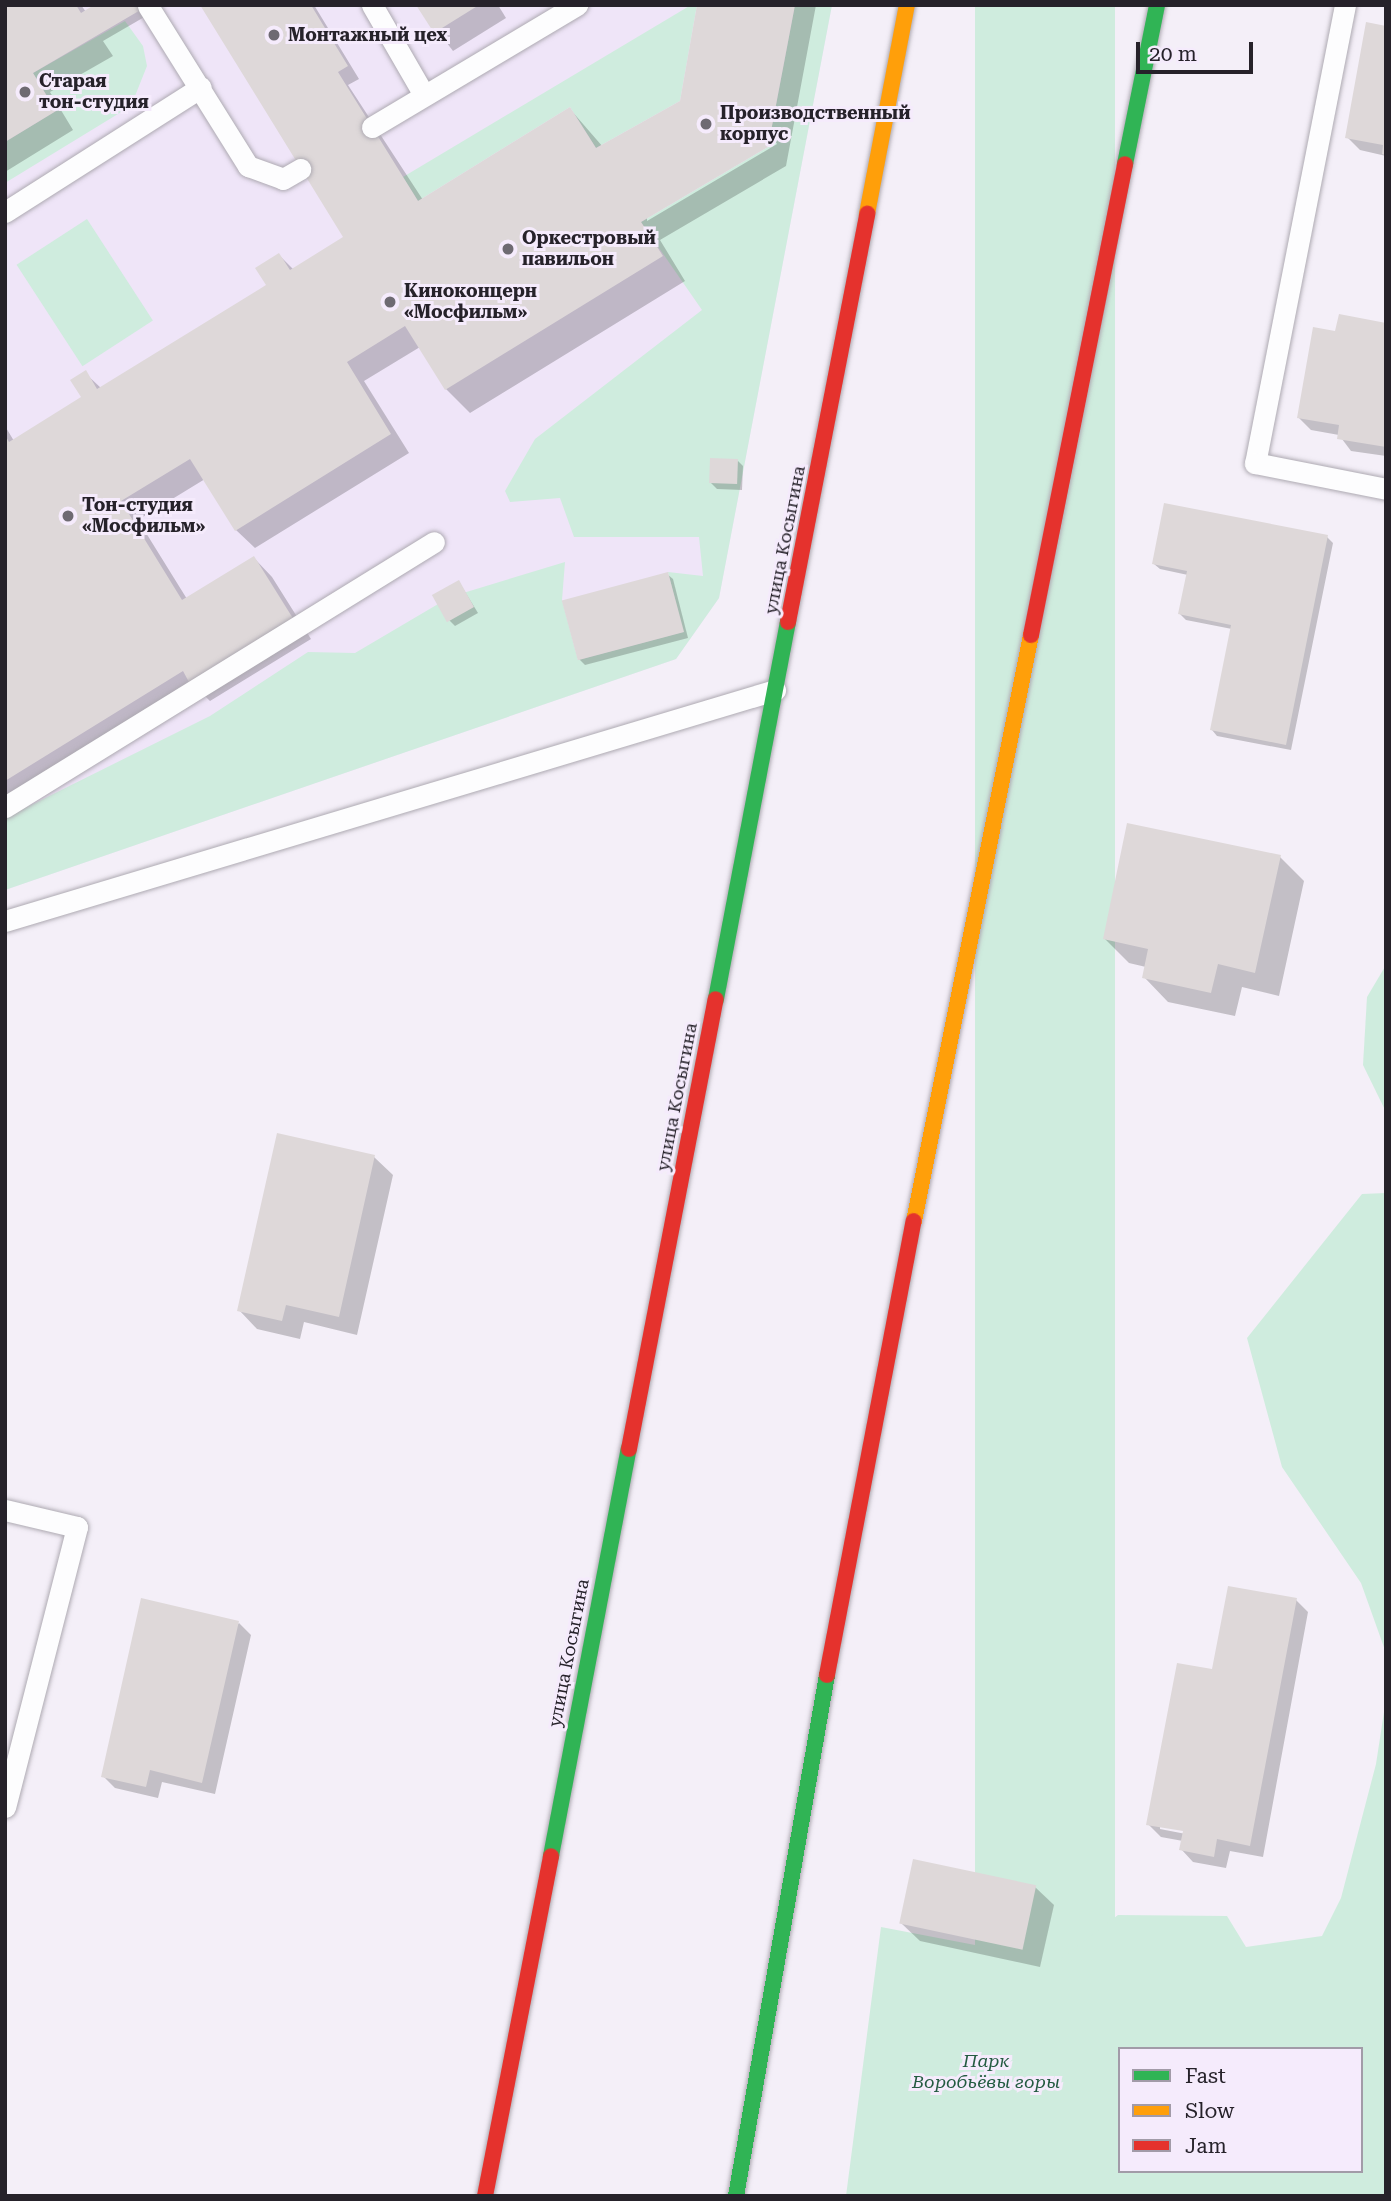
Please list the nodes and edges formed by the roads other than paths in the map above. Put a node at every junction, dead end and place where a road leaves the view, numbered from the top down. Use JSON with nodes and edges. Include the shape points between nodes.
{"nodes":[{"id":1,"x":372,"y":5,"type":"edge"},
{"id":2,"x":577,"y":5,"type":"edge"},
{"id":3,"x":908,"y":5,"type":"edge"},
{"id":4,"x":1157,"y":5,"type":"edge"},
{"id":5,"x":1345,"y":5,"type":"edge"},
{"id":6,"x":148,"y":6,"type":"edge"},
{"id":7,"x":201,"y":87,"type":"junction"},
{"id":8,"x":425,"y":96,"type":"junction"},
{"id":9,"x":372,"y":127,"type":"dead end"},
{"id":10,"x":300,"y":169,"type":"dead end"},
{"id":11,"x":5,"y":212,"type":"edge"},
{"id":12,"x":1386,"y":489,"type":"edge"},
{"id":13,"x":434,"y":542,"type":"dead end"},
{"id":14,"x":775,"y":690,"type":"junction"},
{"id":15,"x":5,"y":807,"type":"edge"},
{"id":16,"x":5,"y":921,"type":"edge"},
{"id":17,"x":5,"y":1510,"type":"edge"},
{"id":18,"x":5,"y":1807,"type":"edge"},
{"id":19,"x":485,"y":2196,"type":"edge"},
{"id":20,"x":736,"y":2196,"type":"edge"}],
"edges":[{"from":1,"to":8,"type":"lane"},
{"from":2,"to":8,"type":"lane"},
{"from":3,"to":14,"type":"main road","name":"улица Косыгина"},
{"from":4,"to":20,"type":"main road","via":[[858,1500]]},
{"from":5,"to":12,"type":"lane","via":[[1255,463]]},
{"from":6,"to":7,"type":"lane"},
{"from":7,"to":10,"type":"lane","via":[[248,166],[283,180]]},
{"from":7,"to":11,"type":"lane"},
{"from":8,"to":9,"type":"lane"},
{"from":13,"to":15,"type":"lane"},
{"from":14,"to":16,"type":"lane"},
{"from":14,"to":19,"type":"main road","name":"улица Косыгина"},
{"from":17,"to":18,"type":"lane","via":[[76,1527]]}]}
